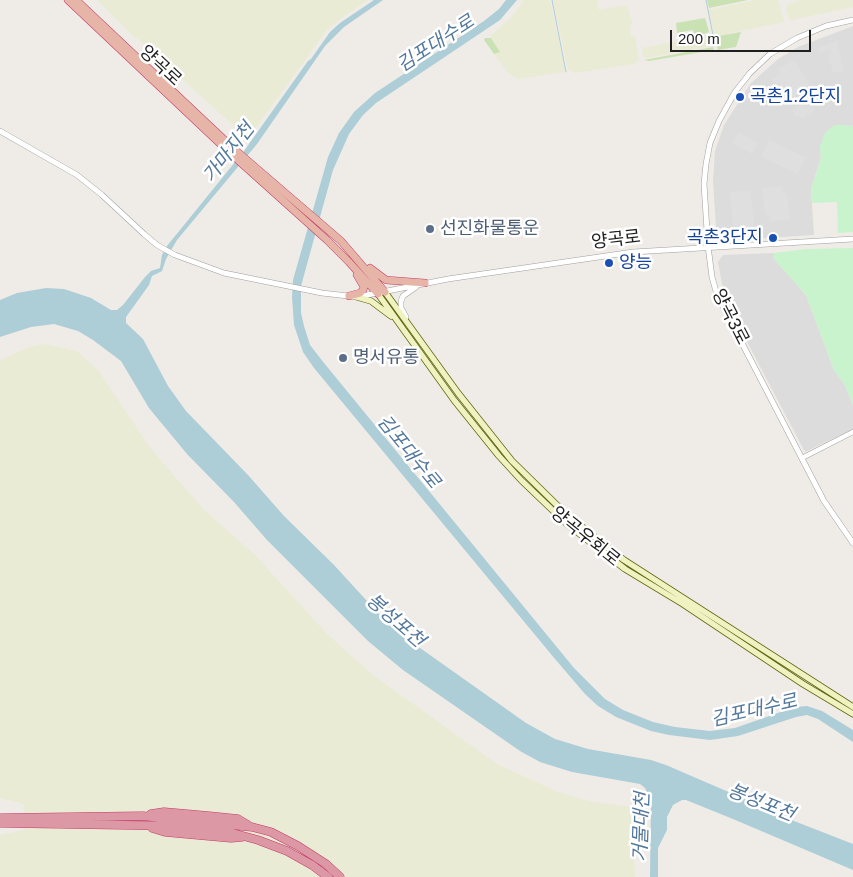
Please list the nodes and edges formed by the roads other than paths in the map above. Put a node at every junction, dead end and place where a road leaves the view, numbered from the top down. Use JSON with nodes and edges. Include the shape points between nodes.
{"nodes":[{"id":1,"x":68,"y":0,"type":"edge"},
{"id":2,"x":76,"y":0,"type":"edge"},
{"id":3,"x":853,"y":20,"type":"edge"},
{"id":4,"x":0,"y":131,"type":"edge"},
{"id":5,"x":232,"y":151,"type":"junction"},
{"id":6,"x":249,"y":166,"type":"junction"},
{"id":7,"x":853,"y":239,"type":"edge"},
{"id":8,"x":341,"y":241,"type":"junction"},
{"id":9,"x":708,"y":246,"type":"junction"},
{"id":10,"x":349,"y":262,"type":"junction"},
{"id":11,"x":425,"y":283,"type":"junction"},
{"id":12,"x":381,"y":293,"type":"junction"},
{"id":13,"x":349,"y":296,"type":"junction"},
{"id":14,"x":357,"y":297,"type":"junction"},
{"id":15,"x":398,"y":323,"type":"junction"},
{"id":16,"x":413,"y":331,"type":"junction"},
{"id":17,"x":853,"y":432,"type":"edge"},
{"id":18,"x":802,"y":458,"type":"junction"},
{"id":19,"x":853,"y":543,"type":"edge"},
{"id":20,"x":853,"y":706,"type":"edge"},
{"id":21,"x":853,"y":714,"type":"edge"},
{"id":22,"x":0,"y":818,"type":"edge"},
{"id":23,"x":0,"y":824,"type":"edge"},
{"id":24,"x":328,"y":877,"type":"edge"},
{"id":25,"x":340,"y":877,"type":"edge"}],
"edges":[{"from":1,"to":5,"type":"highway","name":"양곡로"},
{"from":2,"to":5,"type":"highway","name":"양곡로"},
{"from":3,"to":9,"type":"street","name":"양곡3로","via":[[826,26],[788,43],[758,65],[722,112],[706,164]]},
{"from":4,"to":13,"type":"street","name":"양곡로","via":[[77,175],[160,247],[175,255],[224,273]]},
{"from":5,"to":6,"type":"highway"},
{"from":6,"to":8,"type":"highway"},
{"from":6,"to":10,"type":"highway"},
{"from":7,"to":9,"type":"street","name":"양곡로"},
{"from":8,"to":11,"type":"highway","via":[[386,280]]},
{"from":8,"to":12,"type":"highway"},
{"from":9,"to":11,"type":"street","name":"양곡로","via":[[633,252]]},
{"from":9,"to":18,"type":"street","name":"양곡3로","via":[[717,295]]},
{"from":10,"to":12,"type":"highway"},
{"from":10,"to":13,"type":"highway","via":[[364,286],[360,293]]},
{"from":11,"to":12,"type":"street","name":"양곡로"},
{"from":11,"to":16,"type":"street","via":[[403,296],[401,301],[401,308]]},
{"from":12,"to":14,"type":"street","name":"양곡로"},
{"from":12,"to":15,"type":"main road","name":"양곡우회로"},
{"from":12,"to":16,"type":"main road","name":"양곡우회로"},
{"from":13,"to":14,"type":"street","name":"양곡로"},
{"from":14,"to":15,"type":"main road","via":[[371,301]]},
{"from":15,"to":21,"type":"main road","name":"양곡우회로","via":[[499,456],[567,524],[624,569]]},
{"from":16,"to":20,"type":"main road","name":"양곡우회로","via":[[512,462],[567,514],[624,560]]},
{"from":17,"to":18,"type":"street"},
{"from":18,"to":19,"type":"street","name":"양곡3로","via":[[824,501]]},
{"from":22,"to":25,"type":"highway","via":[[143,816],[252,827],[271,832],[298,846]]},
{"from":23,"to":24,"type":"highway","via":[[209,828],[287,851]]}]}
